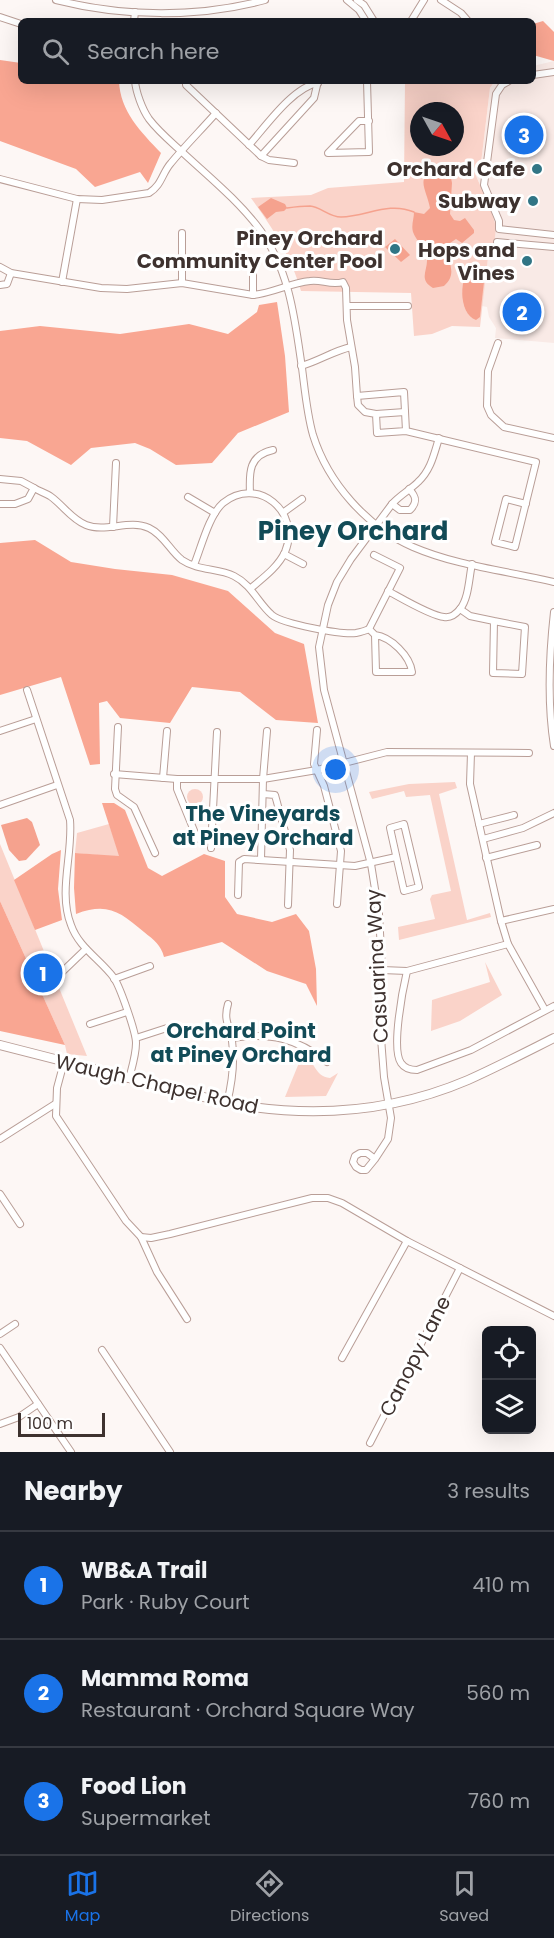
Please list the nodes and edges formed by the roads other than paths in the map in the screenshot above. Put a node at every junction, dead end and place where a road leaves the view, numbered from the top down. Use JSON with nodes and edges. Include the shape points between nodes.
{"nodes":[{"id":1,"x":56,"y":0,"type":"edge"},
{"id":2,"x":265,"y":0,"type":"edge"},
{"id":3,"x":346,"y":0,"type":"edge"},
{"id":4,"x":357,"y":0,"type":"edge"},
{"id":5,"x":424,"y":0,"type":"edge"},
{"id":6,"x":441,"y":0,"type":"edge"},
{"id":7,"x":135,"y":12,"type":"junction"},
{"id":8,"x":0,"y":17,"type":"edge"},
{"id":9,"x":134,"y":18,"type":"edge"},
{"id":10,"x":364,"y":18,"type":"edge"},
{"id":11,"x":372,"y":18,"type":"edge"},
{"id":12,"x":413,"y":18,"type":"edge"},
{"id":13,"x":465,"y":18,"type":"edge"},
{"id":14,"x":18,"y":23,"type":"edge"},
{"id":15,"x":554,"y":72,"type":"edge"},
{"id":16,"x":536,"y":75,"type":"edge"},
{"id":17,"x":136,"y":84,"type":"edge"},
{"id":18,"x":186,"y":84,"type":"edge"},
{"id":19,"x":311,"y":84,"type":"edge"},
{"id":20,"x":318,"y":84,"type":"edge"},
{"id":21,"x":367,"y":84,"type":"edge"},
{"id":22,"x":504,"y":84,"type":"edge"},
{"id":23,"x":216,"y":113,"type":"junction"},
{"id":24,"x":369,"y":121,"type":"junction"},
{"id":25,"x":249,"y":145,"type":"junction"},
{"id":26,"x":181,"y":152,"type":"junction"},
{"id":27,"x":261,"y":156,"type":"junction"},
{"id":28,"x":294,"y":163,"type":"dead end"},
{"id":29,"x":0,"y":179,"type":"edge"},
{"id":30,"x":76,"y":199,"type":"junction"},
{"id":31,"x":182,"y":234,"type":"dead end"},
{"id":32,"x":554,"y":235,"type":"edge"},
{"id":33,"x":497,"y":242,"type":"dead end"},
{"id":34,"x":554,"y":247,"type":"edge"},
{"id":35,"x":253,"y":260,"type":"dead end"},
{"id":36,"x":0,"y":267,"type":"edge"},
{"id":37,"x":11,"y":273,"type":"junction"},
{"id":38,"x":62,"y":282,"type":"junction"},
{"id":39,"x":182,"y":283,"type":"junction"},
{"id":40,"x":0,"y":285,"type":"edge"},
{"id":41,"x":288,"y":286,"type":"junction"},
{"id":42,"x":253,"y":295,"type":"junction"},
{"id":43,"x":347,"y":306,"type":"junction"},
{"id":44,"x":408,"y":306,"type":"dead end"},
{"id":45,"x":498,"y":343,"type":"dead end"},
{"id":46,"x":351,"y":347,"type":"junction"},
{"id":47,"x":301,"y":366,"type":"junction"},
{"id":48,"x":357,"y":396,"type":"junction"},
{"id":49,"x":405,"y":412,"type":"junction"},
{"id":50,"x":376,"y":414,"type":"junction"},
{"id":51,"x":554,"y":430,"type":"edge"},
{"id":52,"x":406,"y":431,"type":"junction"},
{"id":53,"x":438,"y":438,"type":"junction"},
{"id":54,"x":553,"y":438,"type":"edge"},
{"id":55,"x":273,"y":450,"type":"dead end"},
{"id":56,"x":116,"y":463,"type":"dead end"},
{"id":57,"x":0,"y":479,"type":"edge"},
{"id":58,"x":34,"y":488,"type":"junction"},
{"id":59,"x":409,"y":489,"type":"junction"},
{"id":60,"x":250,"y":493,"type":"junction"},
{"id":61,"x":188,"y":497,"type":"dead end"},
{"id":62,"x":302,"y":499,"type":"dead end"},
{"id":63,"x":0,"y":504,"type":"edge"},
{"id":64,"x":392,"y":504,"type":"junction"},
{"id":65,"x":526,"y":504,"type":"junction"},
{"id":66,"x":284,"y":512,"type":"junction"},
{"id":67,"x":215,"y":513,"type":"junction"},
{"id":68,"x":376,"y":524,"type":"junction"},
{"id":69,"x":113,"y":527,"type":"junction"},
{"id":70,"x":284,"y":554,"type":"junction"},
{"id":71,"x":374,"y":555,"type":"dead end"},
{"id":72,"x":303,"y":564,"type":"dead end"},
{"id":73,"x":472,"y":564,"type":"junction"},
{"id":74,"x":194,"y":565,"type":"junction"},
{"id":75,"x":554,"y":582,"type":"edge"},
{"id":76,"x":251,"y":588,"type":"junction"},
{"id":77,"x":388,"y":591,"type":"junction"},
{"id":78,"x":460,"y":609,"type":"junction"},
{"id":79,"x":554,"y":612,"type":"edge"},
{"id":80,"x":494,"y":621,"type":"junction"},
{"id":81,"x":322,"y":629,"type":"junction"},
{"id":82,"x":369,"y":629,"type":"junction"},
{"id":83,"x":375,"y":635,"type":"junction"},
{"id":84,"x":27,"y":690,"type":"dead end"},
{"id":85,"x":36,"y":719,"type":"junction"},
{"id":86,"x":118,"y":728,"type":"dead end"},
{"id":87,"x":317,"y":730,"type":"dead end"},
{"id":88,"x":0,"y":731,"type":"edge"},
{"id":89,"x":167,"y":731,"type":"dead end"},
{"id":90,"x":267,"y":731,"type":"dead end"},
{"id":91,"x":217,"y":732,"type":"dead end"},
{"id":92,"x":554,"y":746,"type":"edge"},
{"id":93,"x":471,"y":753,"type":"junction"},
{"id":94,"x":530,"y":753,"type":"dead end"},
{"id":95,"x":344,"y":763,"type":"junction"},
{"id":96,"x":317,"y":770,"type":"junction"},
{"id":97,"x":114,"y":774,"type":"junction"},
{"id":98,"x":164,"y":778,"type":"junction"},
{"id":99,"x":177,"y":779,"type":"junction"},
{"id":100,"x":263,"y":779,"type":"junction"},
{"id":101,"x":213,"y":780,"type":"junction"},
{"id":102,"x":57,"y":785,"type":"junction"},
{"id":103,"x":263,"y":794,"type":"junction"},
{"id":104,"x":0,"y":805,"type":"edge"},
{"id":105,"x":554,"y":813,"type":"edge"},
{"id":106,"x":514,"y":815,"type":"dead end"},
{"id":107,"x":479,"y":824,"type":"junction"},
{"id":108,"x":483,"y":839,"type":"junction"},
{"id":109,"x":537,"y":846,"type":"dead end"},
{"id":110,"x":154,"y":853,"type":"dead end"},
{"id":111,"x":396,"y":857,"type":"junction"},
{"id":112,"x":486,"y":858,"type":"junction"},
{"id":113,"x":261,"y":859,"type":"junction"},
{"id":114,"x":290,"y":861,"type":"junction"},
{"id":115,"x":340,"y":864,"type":"junction"},
{"id":116,"x":371,"y":864,"type":"junction"},
{"id":117,"x":238,"y":895,"type":"dead end"},
{"id":118,"x":337,"y":904,"type":"dead end"},
{"id":119,"x":288,"y":905,"type":"dead end"},
{"id":120,"x":554,"y":909,"type":"edge"},
{"id":121,"x":501,"y":921,"type":"junction"},
{"id":122,"x":508,"y":944,"type":"junction"},
{"id":123,"x":86,"y":949,"type":"junction"},
{"id":124,"x":150,"y":966,"type":"dead end"},
{"id":125,"x":382,"y":970,"type":"junction"},
{"id":126,"x":407,"y":971,"type":"junction"},
{"id":127,"x":61,"y":973,"type":"dead end"},
{"id":128,"x":114,"y":979,"type":"junction"},
{"id":129,"x":228,"y":1004,"type":"dead end"},
{"id":130,"x":554,"y":1006,"type":"edge"},
{"id":131,"x":545,"y":1010,"type":"junction"},
{"id":132,"x":127,"y":1012,"type":"junction"},
{"id":133,"x":90,"y":1024,"type":"dead end"},
{"id":134,"x":170,"y":1027,"type":"dead end"},
{"id":135,"x":135,"y":1038,"type":"junction"},
{"id":136,"x":232,"y":1038,"type":"junction"},
{"id":137,"x":554,"y":1038,"type":"edge"},
{"id":138,"x":0,"y":1045,"type":"edge"},
{"id":139,"x":64,"y":1062,"type":"junction"},
{"id":140,"x":327,"y":1062,"type":"dead end"},
{"id":141,"x":129,"y":1079,"type":"junction"},
{"id":142,"x":227,"y":1103,"type":"junction"},
{"id":143,"x":55,"y":1104,"type":"junction"},
{"id":144,"x":389,"y":1105,"type":"junction"},
{"id":145,"x":0,"y":1139,"type":"edge"},
{"id":146,"x":375,"y":1159,"type":"dead end"},
{"id":147,"x":0,"y":1194,"type":"edge"},
{"id":148,"x":20,"y":1224,"type":"dead end"},
{"id":149,"x":141,"y":1237,"type":"junction"},
{"id":150,"x":407,"y":1241,"type":"junction"},
{"id":151,"x":460,"y":1268,"type":"junction"},
{"id":152,"x":554,"y":1316,"type":"edge"},
{"id":153,"x":187,"y":1319,"type":"dead end"},
{"id":154,"x":15,"y":1324,"type":"dead end"},
{"id":155,"x":0,"y":1334,"type":"edge"},
{"id":156,"x":0,"y":1348,"type":"edge"},
{"id":157,"x":102,"y":1350,"type":"dead end"},
{"id":158,"x":342,"y":1358,"type":"dead end"},
{"id":159,"x":38,"y":1404,"type":"junction"},
{"id":160,"x":0,"y":1424,"type":"edge"},
{"id":161,"x":370,"y":1443,"type":"dead end"},
{"id":162,"x":71,"y":1452,"type":"edge"},
{"id":163,"x":170,"y":1452,"type":"edge"}],
"edges":[{"from":1,"to":7,"type":"street"},
{"from":2,"to":7,"type":"street","via":[[209,10]]},
{"from":3,"to":10,"type":"street"},
{"from":4,"to":11,"type":"street"},
{"from":5,"to":12,"type":"street"},
{"from":6,"to":13,"type":"street"},
{"from":7,"to":9,"type":"street"},
{"from":8,"to":14,"type":"street"},
{"from":15,"to":16,"type":"street"},
{"from":17,"to":26,"type":"street","via":[[148,118]]},
{"from":18,"to":23,"type":"street"},
{"from":19,"to":25,"type":"street","via":[[297,92]]},
{"from":20,"to":27,"type":"street","via":[[314,98]]},
{"from":21,"to":24,"type":"street"},
{"from":22,"to":32,"type":"street","via":[[496,94],[484,186],[499,229]]},
{"from":23,"to":25,"type":"street"},
{"from":23,"to":26,"type":"street"},
{"from":24,"to":24,"type":"street","via":[[359,121],[328,153],[369,152]]},
{"from":25,"to":27,"type":"street"},
{"from":26,"to":30,"type":"street","via":[[149,193],[102,200]]},
{"from":26,"to":41,"type":"street","via":[[246,213],[261,232]]},
{"from":27,"to":28,"type":"street"},
{"from":29,"to":30,"type":"street"},
{"from":30,"to":38,"type":"street"},
{"from":31,"to":39,"type":"street"},
{"from":33,"to":34,"type":"street"},
{"from":35,"to":42,"type":"street"},
{"from":36,"to":37,"type":"street"},
{"from":37,"to":38,"type":"street"},
{"from":37,"to":40,"type":"street","via":[[7,284]]},
{"from":38,"to":39,"type":"street","via":[[128,289]]},
{"from":39,"to":42,"type":"street"},
{"from":41,"to":42,"type":"street"},
{"from":41,"to":43,"type":"street","via":[[311,280],[336,285],[343,282]]},
{"from":41,"to":47,"type":"street"},
{"from":43,"to":44,"type":"street"},
{"from":43,"to":46,"type":"street"},
{"from":45,"to":54,"type":"street","via":[[488,371],[491,415],[504,427]]},
{"from":46,"to":47,"type":"street"},
{"from":46,"to":48,"type":"street"},
{"from":47,"to":68,"type":"street","via":[[313,436],[324,462],[338,486]]},
{"from":48,"to":49,"type":"street","via":[[404,392]]},
{"from":48,"to":50,"type":"street","via":[[358,405]]},
{"from":49,"to":50,"type":"street"},
{"from":49,"to":52,"type":"street"},
{"from":50,"to":52,"type":"street","via":[[377,433]]},
{"from":51,"to":54,"type":"street"},
{"from":52,"to":53,"type":"street"},
{"from":53,"to":59,"type":"street","name":"Casuarina Way","via":[[432,462]]},
{"from":53,"to":65,"type":"street","via":[[536,462]]},
{"from":55,"to":60,"type":"street","via":[[253,462]]},
{"from":56,"to":69,"type":"street"},
{"from":57,"to":58,"type":"street","via":[[21,481]]},
{"from":58,"to":63,"type":"street","via":[[28,499]]},
{"from":58,"to":69,"type":"street","via":[[86,525]]},
{"from":59,"to":64,"type":"street","name":"Casuarina Way"},
{"from":59,"to":64,"type":"street","via":[[416,500],[410,510],[400,510]]},
{"from":60,"to":66,"type":"street","via":[[276,503]]},
{"from":60,"to":67,"type":"street","via":[[223,503]]},
{"from":61,"to":67,"type":"street"},
{"from":62,"to":66,"type":"street"},
{"from":64,"to":68,"type":"street","name":"Casuarina Way"},
{"from":65,"to":65,"type":"street","via":[[506,499],[495,542],[515,548]]},
{"from":66,"to":70,"type":"street","via":[[289,540]]},
{"from":67,"to":74,"type":"street"},
{"from":68,"to":73,"type":"street","via":[[412,547]]},
{"from":68,"to":81,"type":"street","name":"Casuarina Way","via":[[337,582]]},
{"from":69,"to":74,"type":"street","via":[[149,528],[181,559]]},
{"from":70,"to":72,"type":"street"},
{"from":70,"to":76,"type":"street"},
{"from":71,"to":77,"type":"street","via":[[400,568]]},
{"from":73,"to":75,"type":"street"},
{"from":73,"to":78,"type":"street"},
{"from":74,"to":76,"type":"street","via":[[223,571]]},
{"from":76,"to":81,"type":"street","via":[[275,618]]},
{"from":77,"to":78,"type":"street","via":[[445,618]]},
{"from":77,"to":82,"type":"street"},
{"from":78,"to":80,"type":"street","via":[[470,616]]},
{"from":79,"to":92,"type":"street","via":[[549,665]]},
{"from":80,"to":80,"type":"street","via":[[493,673],[522,674],[525,627]]},
{"from":81,"to":82,"type":"street","via":[[354,633]]},
{"from":81,"to":95,"type":"street","name":"Casuarina Way","via":[[320,669]]},
{"from":82,"to":83,"type":"street"},
{"from":83,"to":83,"type":"street","via":[[376,672],[412,672],[392,641]]},
{"from":84,"to":85,"type":"street"},
{"from":85,"to":88,"type":"street"},
{"from":85,"to":102,"type":"street"},
{"from":86,"to":97,"type":"street"},
{"from":87,"to":96,"type":"street"},
{"from":89,"to":98,"type":"street"},
{"from":90,"to":100,"type":"street"},
{"from":91,"to":101,"type":"street"},
{"from":93,"to":94,"type":"street"},
{"from":93,"to":95,"type":"street","via":[[387,752]]},
{"from":93,"to":107,"type":"street","via":[[471,784]]},
{"from":95,"to":96,"type":"street"},
{"from":95,"to":116,"type":"street","name":"Casuarina Way"},
{"from":96,"to":100,"type":"street"},
{"from":96,"to":115,"type":"street","via":[[341,851]]},
{"from":97,"to":98,"type":"street"},
{"from":97,"to":110,"type":"street","via":[[117,795],[134,807]]},
{"from":98,"to":99,"type":"street"},
{"from":99,"to":101,"type":"street"},
{"from":99,"to":101,"type":"street","via":[[177,789],[197,838],[211,845]]},
{"from":100,"to":101,"type":"street"},
{"from":100,"to":103,"type":"street"},
{"from":102,"to":104,"type":"street"},
{"from":102,"to":123,"type":"street","via":[[71,831],[67,910],[70,924]]},
{"from":103,"to":113,"type":"street"},
{"from":103,"to":114,"type":"street","via":[[275,795]]},
{"from":105,"to":108,"type":"street","via":[[524,828]]},
{"from":106,"to":107,"type":"street"},
{"from":107,"to":108,"type":"street"},
{"from":108,"to":112,"type":"street"},
{"from":109,"to":112,"type":"street"},
{"from":111,"to":111,"type":"street","via":[[404,891],[419,888],[404,824],[390,828]]},
{"from":111,"to":116,"type":"street"},
{"from":112,"to":121,"type":"street"},
{"from":113,"to":114,"type":"street"},
{"from":113,"to":117,"type":"street","via":[[239,862]]},
{"from":114,"to":115,"type":"street"},
{"from":114,"to":119,"type":"street"},
{"from":115,"to":116,"type":"street"},
{"from":115,"to":118,"type":"street"},
{"from":116,"to":125,"type":"street","name":"Casuarina Way"},
{"from":120,"to":121,"type":"street"},
{"from":121,"to":122,"type":"street"},
{"from":122,"to":126,"type":"street"},
{"from":122,"to":131,"type":"street"},
{"from":123,"to":127,"type":"street"},
{"from":123,"to":128,"type":"street"},
{"from":124,"to":128,"type":"street"},
{"from":125,"to":126,"type":"street"},
{"from":125,"to":144,"type":"street","name":"Casuarina Way","via":[[380,1025]]},
{"from":126,"to":131,"type":"street","via":[[400,999],[398,1057],[411,1070],[471,1050]]},
{"from":128,"to":132,"type":"street"},
{"from":129,"to":136,"type":"street","via":[[226,1022]]},
{"from":130,"to":131,"type":"street"},
{"from":132,"to":133,"type":"street"},
{"from":132,"to":135,"type":"street"},
{"from":134,"to":135,"type":"street"},
{"from":135,"to":141,"type":"street"},
{"from":136,"to":140,"type":"street","via":[[282,1038],[298,1043]]},
{"from":136,"to":142,"type":"street","via":[[233,1069]]},
{"from":137,"to":144,"type":"main road","name":"Waugh Chapel Road","via":[[467,1080]]},
{"from":138,"to":139,"type":"main road","name":"Waugh Chapel Road"},
{"from":139,"to":141,"type":"main road","name":"Waugh Chapel Road"},
{"from":139,"to":143,"type":"street"},
{"from":141,"to":142,"type":"main road","name":"Waugh Chapel Road"},
{"from":142,"to":144,"type":"main road","name":"Waugh Chapel Road","via":[[294,1112]]},
{"from":143,"to":145,"type":"street"},
{"from":143,"to":149,"type":"street","via":[[56,1116],[126,1221]]},
{"from":144,"to":146,"type":"street","name":"Casuarina Way","via":[[388,1139]]},
{"from":147,"to":148,"type":"street"},
{"from":149,"to":150,"type":"street","via":[[170,1234],[322,1198],[342,1203]]},
{"from":149,"to":153,"type":"street","via":[[157,1272]]},
{"from":150,"to":151,"type":"street"},
{"from":150,"to":158,"type":"street"},
{"from":151,"to":152,"type":"street"},
{"from":151,"to":161,"type":"street","name":"Canopy Lane"},
{"from":154,"to":155,"type":"street"},
{"from":156,"to":159,"type":"street"},
{"from":157,"to":163,"type":"street"},
{"from":159,"to":160,"type":"street","via":[[19,1418]]},
{"from":159,"to":162,"type":"street"}]}
